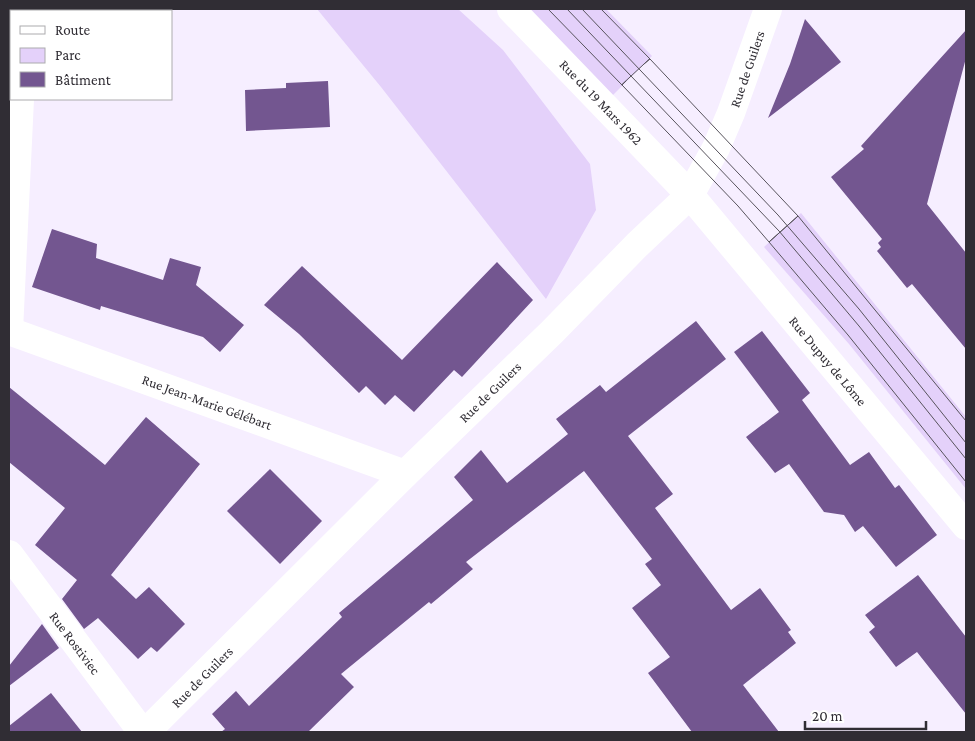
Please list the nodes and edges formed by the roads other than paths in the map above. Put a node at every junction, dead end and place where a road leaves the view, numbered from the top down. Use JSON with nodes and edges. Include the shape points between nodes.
{"nodes":[{"id":1,"x":511,"y":9,"type":"edge"},
{"id":2,"x":768,"y":9,"type":"edge"},
{"id":3,"x":20,"y":100,"type":"edge"},
{"id":4,"x":690,"y":196,"type":"junction"},
{"id":5,"x":9,"y":331,"type":"edge"},
{"id":6,"x":405,"y":474,"type":"junction"},
{"id":7,"x":966,"y":526,"type":"edge"},
{"id":8,"x":9,"y":554,"type":"edge"},
{"id":9,"x":142,"y":732,"type":"edge"},
{"id":10,"x":146,"y":732,"type":"edge"}],
"edges":[{"from":1,"to":4,"type":"street","name":"Rue du 19 Mars 1962"},
{"from":2,"to":4,"type":"street","name":"Rue de Guilers","via":[[731,113]]},
{"from":3,"to":5,"type":"street"},
{"from":4,"to":6,"type":"street","name":"Rue de Guilers"},
{"from":4,"to":7,"type":"street","name":"Rue Dupuy de Lôme"},
{"from":5,"to":6,"type":"street","name":"Rue Jean-Marie Gélébart"},
{"from":6,"to":10,"type":"street","name":"Rue de Guilers"},
{"from":8,"to":9,"type":"street","name":"Rue Rostiviec"}]}
